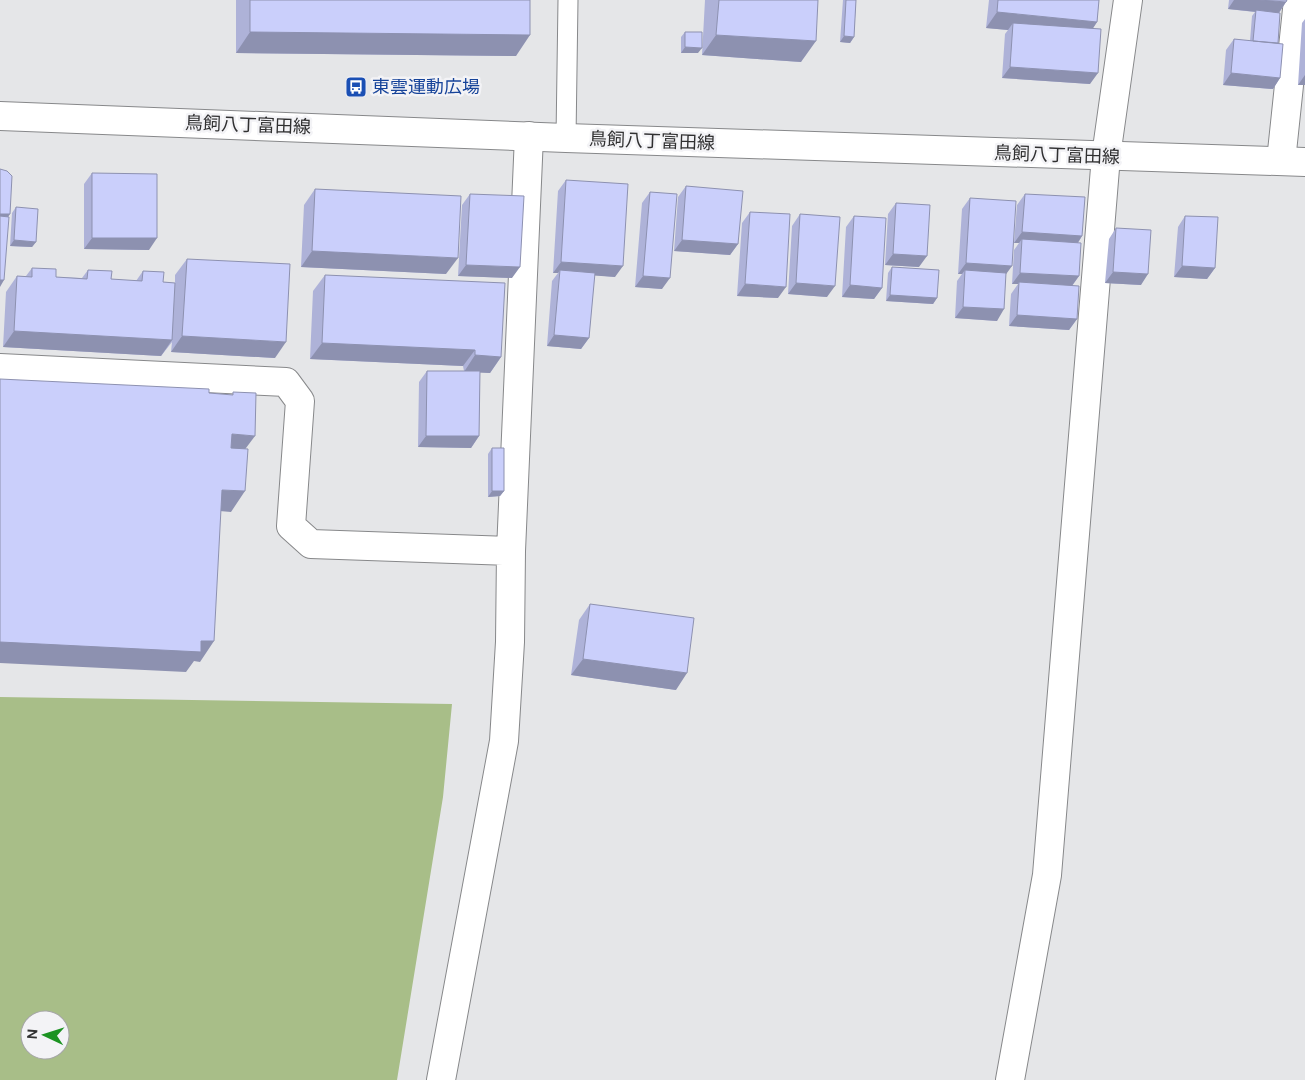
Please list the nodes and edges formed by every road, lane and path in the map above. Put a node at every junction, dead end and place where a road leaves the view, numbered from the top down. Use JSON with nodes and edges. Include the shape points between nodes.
{"nodes":[{"id":1,"x":568,"y":0,"type":"edge"},
{"id":2,"x":1128,"y":0,"type":"edge"},
{"id":3,"x":1298,"y":0,"type":"edge"},
{"id":4,"x":0,"y":116,"type":"edge"},
{"id":5,"x":529,"y":136,"type":"junction"},
{"id":6,"x":566,"y":138,"type":"junction"},
{"id":7,"x":1106,"y":156,"type":"junction"},
{"id":8,"x":1293,"y":161,"type":"edge"},
{"id":9,"x":0,"y":368,"type":"edge"},
{"id":10,"x":511,"y":551,"type":"junction"},
{"id":11,"x":441,"y":1080,"type":"edge"},
{"id":12,"x":1010,"y":1080,"type":"edge"}],
"edges":[{"from":1,"to":6,"type":"lane"},
{"from":2,"to":7,"type":"street"},
{"from":3,"to":8,"type":"street"},
{"from":4,"to":5,"type":"street","name":"鳥飼八丁富田線"},
{"from":5,"to":6,"type":"street","name":"鳥飼八丁富田線"},
{"from":5,"to":10,"type":"street"},
{"from":6,"to":7,"type":"street","name":"鳥飼八丁富田線"},
{"from":7,"to":8,"type":"street","name":"鳥飼八丁富田線"},
{"from":7,"to":12,"type":"street","via":[[1047,875]]},
{"from":9,"to":10,"type":"street","via":[[286,382],[300,401],[292,526],[311,544]]},
{"from":10,"to":11,"type":"street","via":[[504,741]]}]}
